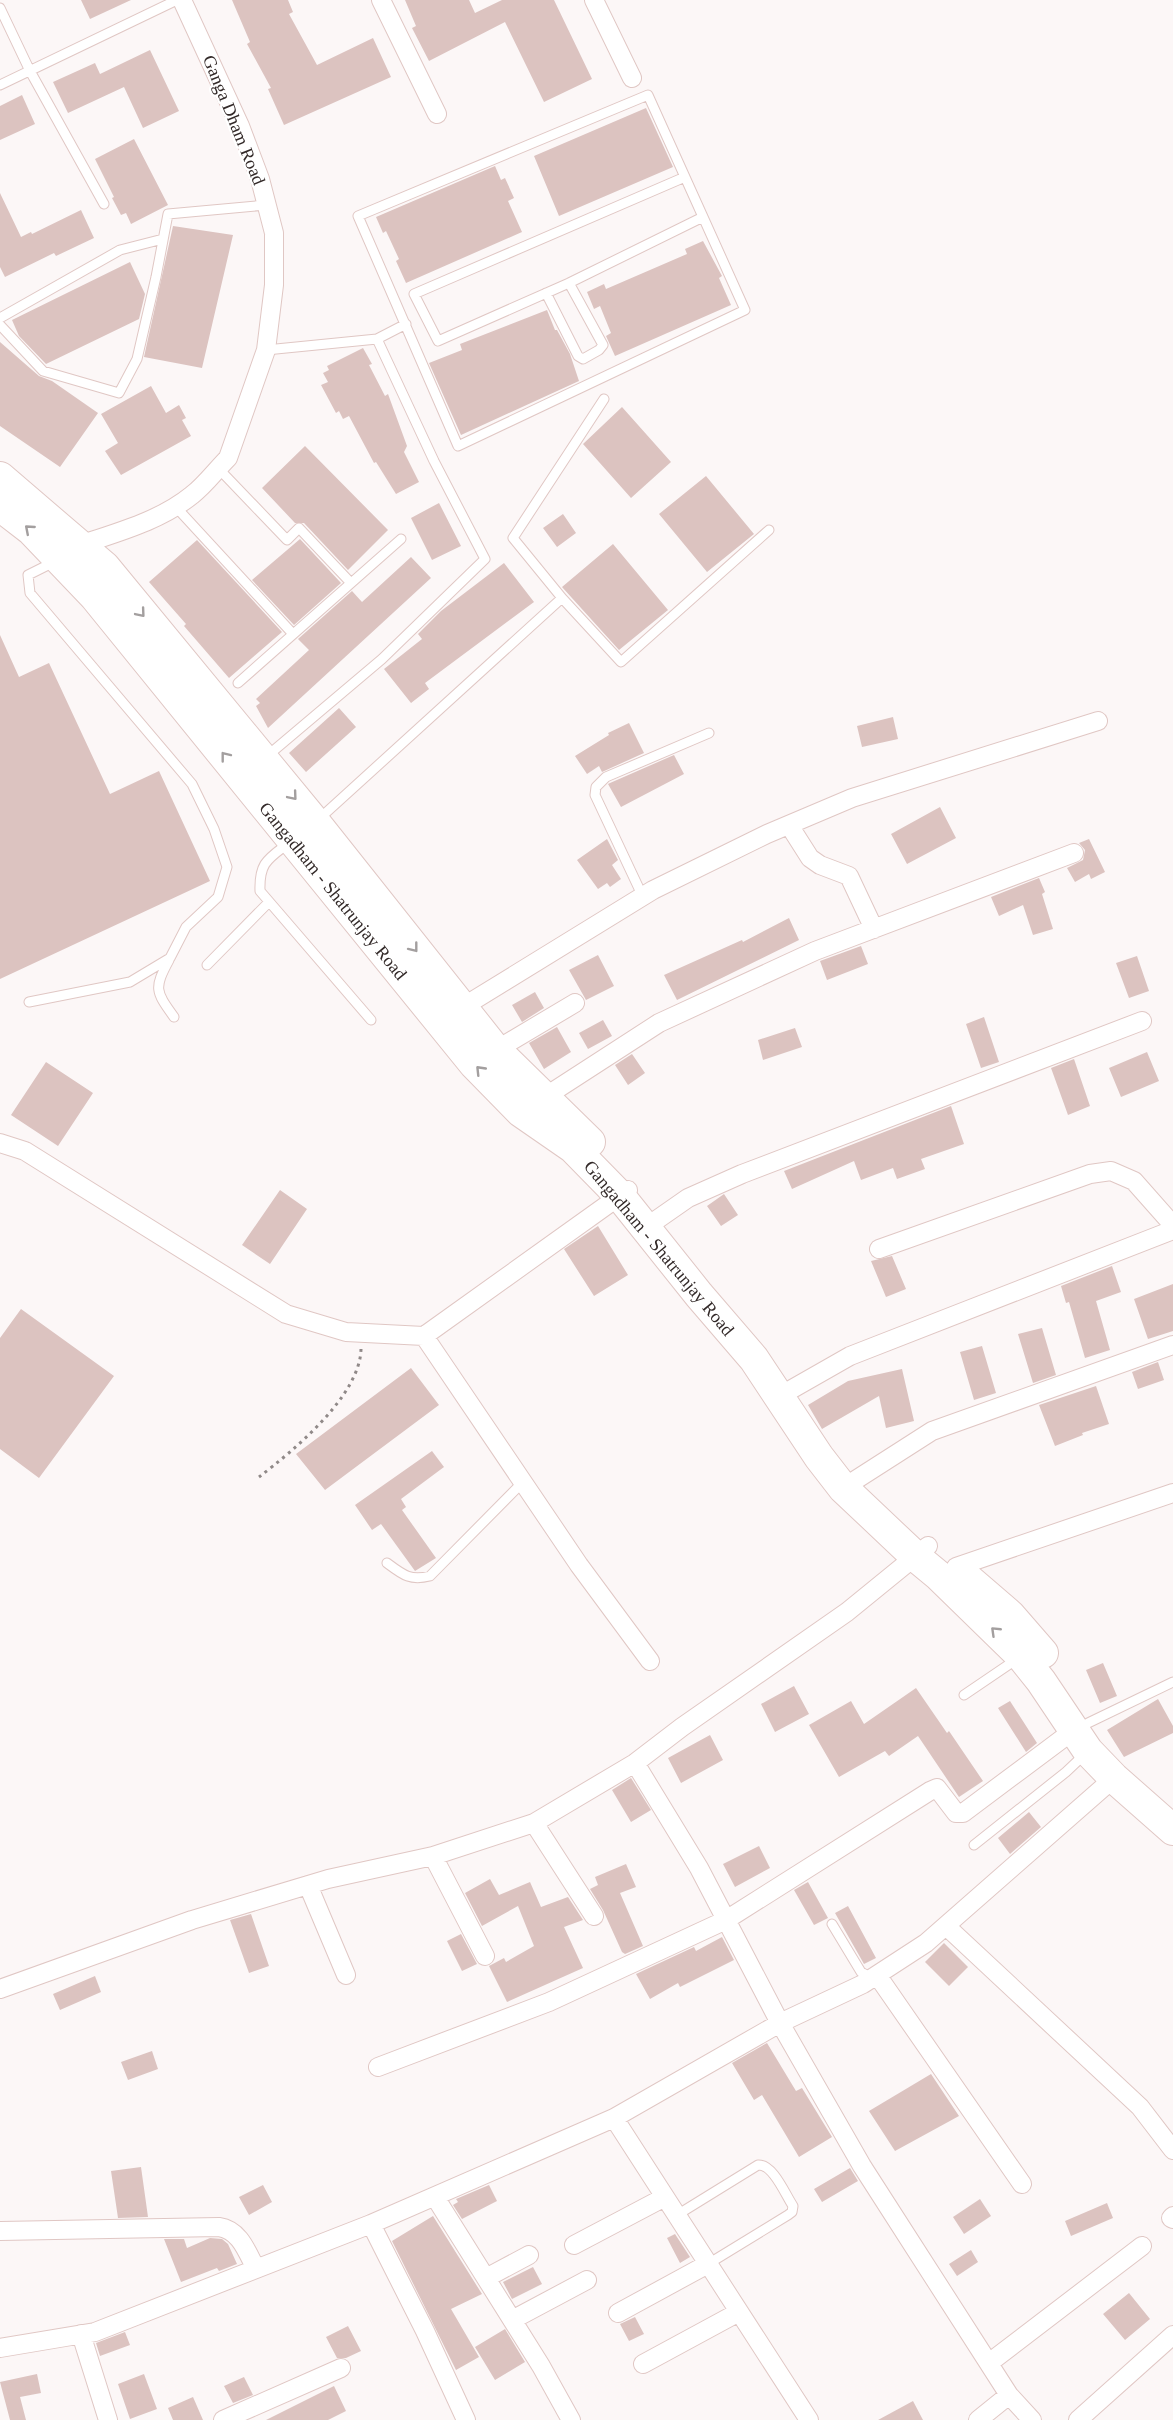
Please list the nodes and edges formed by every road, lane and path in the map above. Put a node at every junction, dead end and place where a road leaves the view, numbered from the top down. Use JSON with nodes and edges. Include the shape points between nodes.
{"nodes":[{"id":1,"x":177,"y":0,"type":"edge"},
{"id":2,"x":182,"y":0,"type":"edge"},
{"id":3,"x":381,"y":0,"type":"edge"},
{"id":4,"x":594,"y":0,"type":"edge"},
{"id":5,"x":0,"y":8,"type":"edge"},
{"id":6,"x":30,"y":71,"type":"junction"},
{"id":7,"x":632,"y":78,"type":"dead end"},
{"id":8,"x":0,"y":85,"type":"edge"},
{"id":9,"x":437,"y":114,"type":"dead end"},
{"id":10,"x":685,"y":177,"type":"junction"},
{"id":11,"x":104,"y":204,"type":"dead end"},
{"id":12,"x":266,"y":205,"type":"junction"},
{"id":13,"x":703,"y":217,"type":"junction"},
{"id":14,"x":163,"y":239,"type":"junction"},
{"id":15,"x":569,"y":283,"type":"junction"},
{"id":16,"x":546,"y":293,"type":"junction"},
{"id":17,"x":0,"y":318,"type":"edge"},
{"id":18,"x":406,"y":324,"type":"junction"},
{"id":19,"x":0,"y":325,"type":"edge"},
{"id":20,"x":377,"y":339,"type":"junction"},
{"id":21,"x":266,"y":350,"type":"junction"},
{"id":22,"x":604,"y":399,"type":"dead end"},
{"id":23,"x":218,"y":468,"type":"junction"},
{"id":24,"x":0,"y":477,"type":"edge"},
{"id":25,"x":0,"y":506,"type":"edge"},
{"id":26,"x":175,"y":506,"type":"junction"},
{"id":27,"x":769,"y":531,"type":"dead end"},
{"id":28,"x":400,"y":539,"type":"dead end"},
{"id":29,"x":70,"y":552,"type":"junction"},
{"id":30,"x":351,"y":583,"type":"junction"},
{"id":31,"x":562,"y":598,"type":"junction"},
{"id":32,"x":293,"y":634,"type":"junction"},
{"id":33,"x":238,"y":683,"type":"dead end"},
{"id":34,"x":1098,"y":721,"type":"dead end"},
{"id":35,"x":709,"y":733,"type":"dead end"},
{"id":36,"x":263,"y":760,"type":"junction"},
{"id":37,"x":315,"y":822,"type":"junction"},
{"id":38,"x":789,"y":825,"type":"junction"},
{"id":39,"x":292,"y":841,"type":"junction"},
{"id":40,"x":1074,"y":853,"type":"dead end"},
{"id":41,"x":643,"y":897,"type":"junction"},
{"id":42,"x":269,"y":902,"type":"junction"},
{"id":43,"x":874,"y":929,"type":"junction"},
{"id":44,"x":170,"y":958,"type":"junction"},
{"id":45,"x":207,"y":965,"type":"dead end"},
{"id":46,"x":29,"y":1002,"type":"dead end"},
{"id":47,"x":575,"y":1003,"type":"dead end"},
{"id":48,"x":450,"y":1015,"type":"junction"},
{"id":49,"x":174,"y":1017,"type":"dead end"},
{"id":50,"x":370,"y":1020,"type":"dead end"},
{"id":51,"x":1142,"y":1021,"type":"dead end"},
{"id":52,"x":496,"y":1050,"type":"junction"},
{"id":53,"x":532,"y":1105,"type":"junction"},
{"id":54,"x":0,"y":1143,"type":"edge"},
{"id":55,"x":626,"y":1192,"type":"junction"},
{"id":56,"x":651,"y":1223,"type":"junction"},
{"id":57,"x":1173,"y":1225,"type":"edge"},
{"id":58,"x":1173,"y":1230,"type":"edge"},
{"id":59,"x":879,"y":1249,"type":"dead end"},
{"id":60,"x":361,"y":1332,"type":"junction"},
{"id":61,"x":424,"y":1336,"type":"junction"},
{"id":62,"x":1173,"y":1345,"type":"edge"},
{"id":63,"x":783,"y":1394,"type":"junction"},
{"id":64,"x":260,"y":1477,"type":"dead end"},
{"id":65,"x":523,"y":1482,"type":"junction"},
{"id":66,"x":848,"y":1485,"type":"junction"},
{"id":67,"x":1173,"y":1493,"type":"edge"},
{"id":68,"x":922,"y":1552,"type":"junction"},
{"id":69,"x":387,"y":1563,"type":"dead end"},
{"id":70,"x":956,"y":1567,"type":"junction"},
{"id":71,"x":1021,"y":1656,"type":"junction"},
{"id":72,"x":650,"y":1661,"type":"dead end"},
{"id":73,"x":1173,"y":1682,"type":"edge"},
{"id":74,"x":964,"y":1695,"type":"dead end"},
{"id":75,"x":1084,"y":1735,"type":"junction"},
{"id":76,"x":634,"y":1763,"type":"junction"},
{"id":77,"x":1126,"y":1780,"type":"junction"},
{"id":78,"x":534,"y":1823,"type":"junction"},
{"id":79,"x":1173,"y":1830,"type":"edge"},
{"id":80,"x":974,"y":1845,"type":"dead end"},
{"id":81,"x":433,"y":1856,"type":"junction"},
{"id":82,"x":308,"y":1885,"type":"junction"},
{"id":83,"x":594,"y":1916,"type":"dead end"},
{"id":84,"x":726,"y":1920,"type":"junction"},
{"id":85,"x":832,"y":1924,"type":"dead end"},
{"id":86,"x":946,"y":1926,"type":"junction"},
{"id":87,"x":485,"y":1956,"type":"dead end"},
{"id":88,"x":346,"y":1975,"type":"dead end"},
{"id":89,"x":875,"y":1976,"type":"junction"},
{"id":90,"x":0,"y":1989,"type":"edge"},
{"id":91,"x":780,"y":2023,"type":"junction"},
{"id":92,"x":378,"y":2067,"type":"dead end"},
{"id":93,"x":614,"y":2118,"type":"junction"},
{"id":94,"x":1173,"y":2150,"type":"edge"},
{"id":95,"x":1022,"y":2184,"type":"dead end"},
{"id":96,"x":435,"y":2197,"type":"junction"},
{"id":97,"x":664,"y":2197,"type":"junction"},
{"id":98,"x":676,"y":2215,"type":"junction"},
{"id":99,"x":371,"y":2224,"type":"junction"},
{"id":100,"x":0,"y":2231,"type":"edge"},
{"id":101,"x":574,"y":2245,"type":"dead end"},
{"id":102,"x":1142,"y":2246,"type":"dead end"},
{"id":103,"x":528,"y":2254,"type":"dead end"},
{"id":104,"x":708,"y":2264,"type":"junction"},
{"id":105,"x":256,"y":2269,"type":"junction"},
{"id":106,"x":486,"y":2278,"type":"junction"},
{"id":107,"x":587,"y":2280,"type":"dead end"},
{"id":108,"x":739,"y":2312,"type":"junction"},
{"id":109,"x":618,"y":2313,"type":"dead end"},
{"id":110,"x":512,"y":2320,"type":"junction"},
{"id":111,"x":81,"y":2334,"type":"junction"},
{"id":112,"x":1173,"y":2335,"type":"edge"},
{"id":113,"x":0,"y":2349,"type":"edge"},
{"id":114,"x":989,"y":2363,"type":"junction"},
{"id":115,"x":643,"y":2364,"type":"dead end"},
{"id":116,"x":341,"y":2368,"type":"dead end"},
{"id":117,"x":1009,"y":2395,"type":"junction"},
{"id":118,"x":108,"y":2420,"type":"edge"},
{"id":119,"x":223,"y":2420,"type":"edge"},
{"id":120,"x":466,"y":2420,"type":"edge"},
{"id":121,"x":571,"y":2420,"type":"edge"},
{"id":122,"x":809,"y":2420,"type":"edge"},
{"id":123,"x":978,"y":2420,"type":"edge"},
{"id":124,"x":1032,"y":2420,"type":"edge"},
{"id":125,"x":1078,"y":2420,"type":"edge"}],
"edges":[{"from":1,"to":6,"type":"lane"},
{"from":2,"to":12,"type":"street","name":"Ganga Dham Road","via":[[240,126]]},
{"from":3,"to":9,"type":"street"},
{"from":4,"to":7,"type":"street"},
{"from":5,"to":6,"type":"lane"},
{"from":6,"to":8,"type":"lane"},
{"from":6,"to":11,"type":"lane"},
{"from":10,"to":13,"type":"lane"},
{"from":10,"to":16,"type":"lane","via":[[414,294],[438,341]]},
{"from":10,"to":18,"type":"lane","via":[[648,95],[358,216]]},
{"from":12,"to":14,"type":"lane","via":[[168,214]]},
{"from":12,"to":21,"type":"street","name":"Ganga Dham Road","via":[[274,233],[274,285]]},
{"from":13,"to":15,"type":"lane"},
{"from":13,"to":18,"type":"lane","via":[[745,310],[458,446]]},
{"from":14,"to":17,"type":"lane","via":[[120,250]]},
{"from":14,"to":19,"type":"lane","via":[[137,359],[119,393],[43,371]]},
{"from":15,"to":16,"type":"lane"},
{"from":15,"to":16,"type":"lane","via":[[603,345],[583,359]]},
{"from":18,"to":20,"type":"lane"},
{"from":20,"to":21,"type":"lane"},
{"from":20,"to":36,"type":"lane","via":[[485,559],[382,659]]},
{"from":21,"to":23,"type":"street","name":"Ganga Dham Road","via":[[228,458]]},
{"from":22,"to":31,"type":"lane","via":[[513,538]]},
{"from":23,"to":26,"type":"street","name":"Ganga Dham Road","via":[[192,495]]},
{"from":23,"to":30,"type":"lane","via":[[287,540],[298,528]]},
{"from":24,"to":29,"type":"main road","name":"Gangadham - Shatrunjay Road"},
{"from":29,"to":25,"type":"main road","name":"Gangadham - Shatrunjay Road","one_way":true,"via":[[31,530]]},
{"from":26,"to":29,"type":"street","name":"Ganga Dham Road"},
{"from":26,"to":32,"type":"lane"},
{"from":27,"to":31,"type":"lane","via":[[621,662]]},
{"from":28,"to":30,"type":"lane"},
{"from":29,"to":36,"type":"main road","name":"Gangadham - Shatrunjay Road","one_way":true,"via":[[105,567]]},
{"from":39,"to":29,"type":"main road","name":"Gangadham - Shatrunjay Road","one_way":true,"via":[[117,624]]},
{"from":29,"to":44,"type":"lane","via":[[28,574],[30,593],[192,784],[227,867],[218,897],[186,927]]},
{"from":30,"to":32,"type":"lane"},
{"from":31,"to":37,"type":"lane"},
{"from":32,"to":33,"type":"lane"},
{"from":34,"to":38,"type":"street","via":[[852,798]]},
{"from":35,"to":41,"type":"lane","via":[[606,777],[596,787],[595,795]]},
{"from":36,"to":37,"type":"main road","name":"Gangadham - Shatrunjay Road","one_way":true},
{"from":37,"to":39,"type":"street"},
{"from":37,"to":48,"type":"main road","name":"Gangadham - Shatrunjay Road","one_way":true},
{"from":38,"to":41,"type":"street"},
{"from":38,"to":43,"type":"street","via":[[810,858],[849,876]]},
{"from":39,"to":42,"type":"lane","via":[[262,866],[260,891]]},
{"from":39,"to":48,"type":"main road","name":"Gangadham - Shatrunjay Road"},
{"from":40,"to":43,"type":"street"},
{"from":41,"to":48,"type":"street"},
{"from":42,"to":45,"type":"lane"},
{"from":42,"to":50,"type":"lane"},
{"from":43,"to":53,"type":"street","via":[[815,951],[659,1023]]},
{"from":44,"to":46,"type":"lane","via":[[130,982]]},
{"from":44,"to":49,"type":"lane","via":[[159,978],[159,996]]},
{"from":47,"to":52,"type":"street"},
{"from":48,"to":52,"type":"main road","name":"Gangadham - Shatrunjay Road"},
{"from":53,"to":48,"type":"main road","name":"Gangadham - Shatrunjay Road","one_way":true,"via":[[474,1064]]},
{"from":51,"to":56,"type":"street","via":[[742,1174],[688,1198]]},
{"from":52,"to":53,"type":"main road","name":"Gangadham - Shatrunjay Road"},
{"from":53,"to":55,"type":"main road","name":"Gangadham - Shatrunjay Road","via":[[573,1148]]},
{"from":54,"to":60,"type":"street","via":[[25,1151],[286,1314],[346,1332]]},
{"from":55,"to":56,"type":"main road","name":"Gangadham - Shatrunjay Road"},
{"from":55,"to":61,"type":"street"},
{"from":56,"to":63,"type":"main road","name":"Gangadham - Shatrunjay Road","via":[[699,1295]]},
{"from":57,"to":59,"type":"street","via":[[1134,1181],[1111,1172],[1090,1174]]},
{"from":58,"to":63,"type":"street","via":[[850,1356]]},
{"from":60,"to":61,"type":"street"},
{"from":60,"to":64,"type":"path","via":[[361,1357],[347,1388],[300,1445]]},
{"from":61,"to":65,"type":"street"},
{"from":62,"to":66,"type":"street","via":[[932,1431]]},
{"from":63,"to":66,"type":"main road","name":"Gangadham - Shatrunjay Road"},
{"from":65,"to":69,"type":"lane","via":[[430,1576],[406,1577]]},
{"from":65,"to":72,"type":"street"},
{"from":66,"to":68,"type":"main road","name":"Gangadham - Shatrunjay Road"},
{"from":67,"to":70,"type":"street"},
{"from":68,"to":70,"type":"main road","name":"Gangadham - Shatrunjay Road"},
{"from":71,"to":68,"type":"main road","name":"Gangadham - Shatrunjay Road","one_way":true,"via":[[939,1576]]},
{"from":68,"to":76,"type":"street","via":[[847,1611]]},
{"from":70,"to":75,"type":"main road","name":"Gangadham - Shatrunjay Road","via":[[1010,1615],[1058,1671]]},
{"from":71,"to":74,"type":"lane"},
{"from":71,"to":75,"type":"main road","name":"Gangadham - Shatrunjay Road"},
{"from":73,"to":75,"type":"lane"},
{"from":75,"to":77,"type":"main road","name":"Gangadham - Shatrunjay Road"},
{"from":75,"to":80,"type":"lane","via":[[1066,1772]]},
{"from":75,"to":84,"type":"street","via":[[963,1813],[956,1813],[937,1788],[930,1791]]},
{"from":76,"to":78,"type":"street"},
{"from":76,"to":84,"type":"street"},
{"from":77,"to":79,"type":"main road","name":"Gangadham - Shatrunjay Road"},
{"from":77,"to":86,"type":"street"},
{"from":78,"to":81,"type":"street"},
{"from":78,"to":83,"type":"street"},
{"from":81,"to":82,"type":"street"},
{"from":81,"to":87,"type":"street"},
{"from":82,"to":88,"type":"street"},
{"from":82,"to":90,"type":"street","via":[[192,1920]]},
{"from":84,"to":91,"type":"street"},
{"from":84,"to":92,"type":"street","via":[[549,2002]]},
{"from":85,"to":89,"type":"lane","via":[[861,1972]]},
{"from":86,"to":89,"type":"street"},
{"from":86,"to":94,"type":"street","via":[[1140,2107]]},
{"from":89,"to":91,"type":"street"},
{"from":89,"to":95,"type":"street"},
{"from":91,"to":93,"type":"street"},
{"from":91,"to":114,"type":"street","via":[[862,2166]]},
{"from":93,"to":96,"type":"street"},
{"from":93,"to":97,"type":"street"},
{"from":96,"to":99,"type":"street"},
{"from":96,"to":106,"type":"street"},
{"from":97,"to":98,"type":"street"},
{"from":97,"to":101,"type":"street"},
{"from":98,"to":104,"type":"street"},
{"from":98,"to":104,"type":"lane","via":[[758,2165],[769,2169],[793,2206],[792,2212]]},
{"from":99,"to":105,"type":"street"},
{"from":99,"to":120,"type":"street"},
{"from":100,"to":105,"type":"street","via":[[226,2228],[237,2235]]},
{"from":102,"to":114,"type":"street"},
{"from":103,"to":106,"type":"street"},
{"from":104,"to":108,"type":"street"},
{"from":104,"to":109,"type":"street"},
{"from":105,"to":111,"type":"street"},
{"from":106,"to":110,"type":"street"},
{"from":107,"to":110,"type":"street"},
{"from":108,"to":115,"type":"street"},
{"from":108,"to":122,"type":"street"},
{"from":110,"to":121,"type":"street"},
{"from":111,"to":113,"type":"street"},
{"from":111,"to":118,"type":"street"},
{"from":112,"to":125,"type":"street"},
{"from":114,"to":117,"type":"street"},
{"from":116,"to":119,"type":"street"},
{"from":117,"to":123,"type":"street"},
{"from":117,"to":124,"type":"street"}]}
